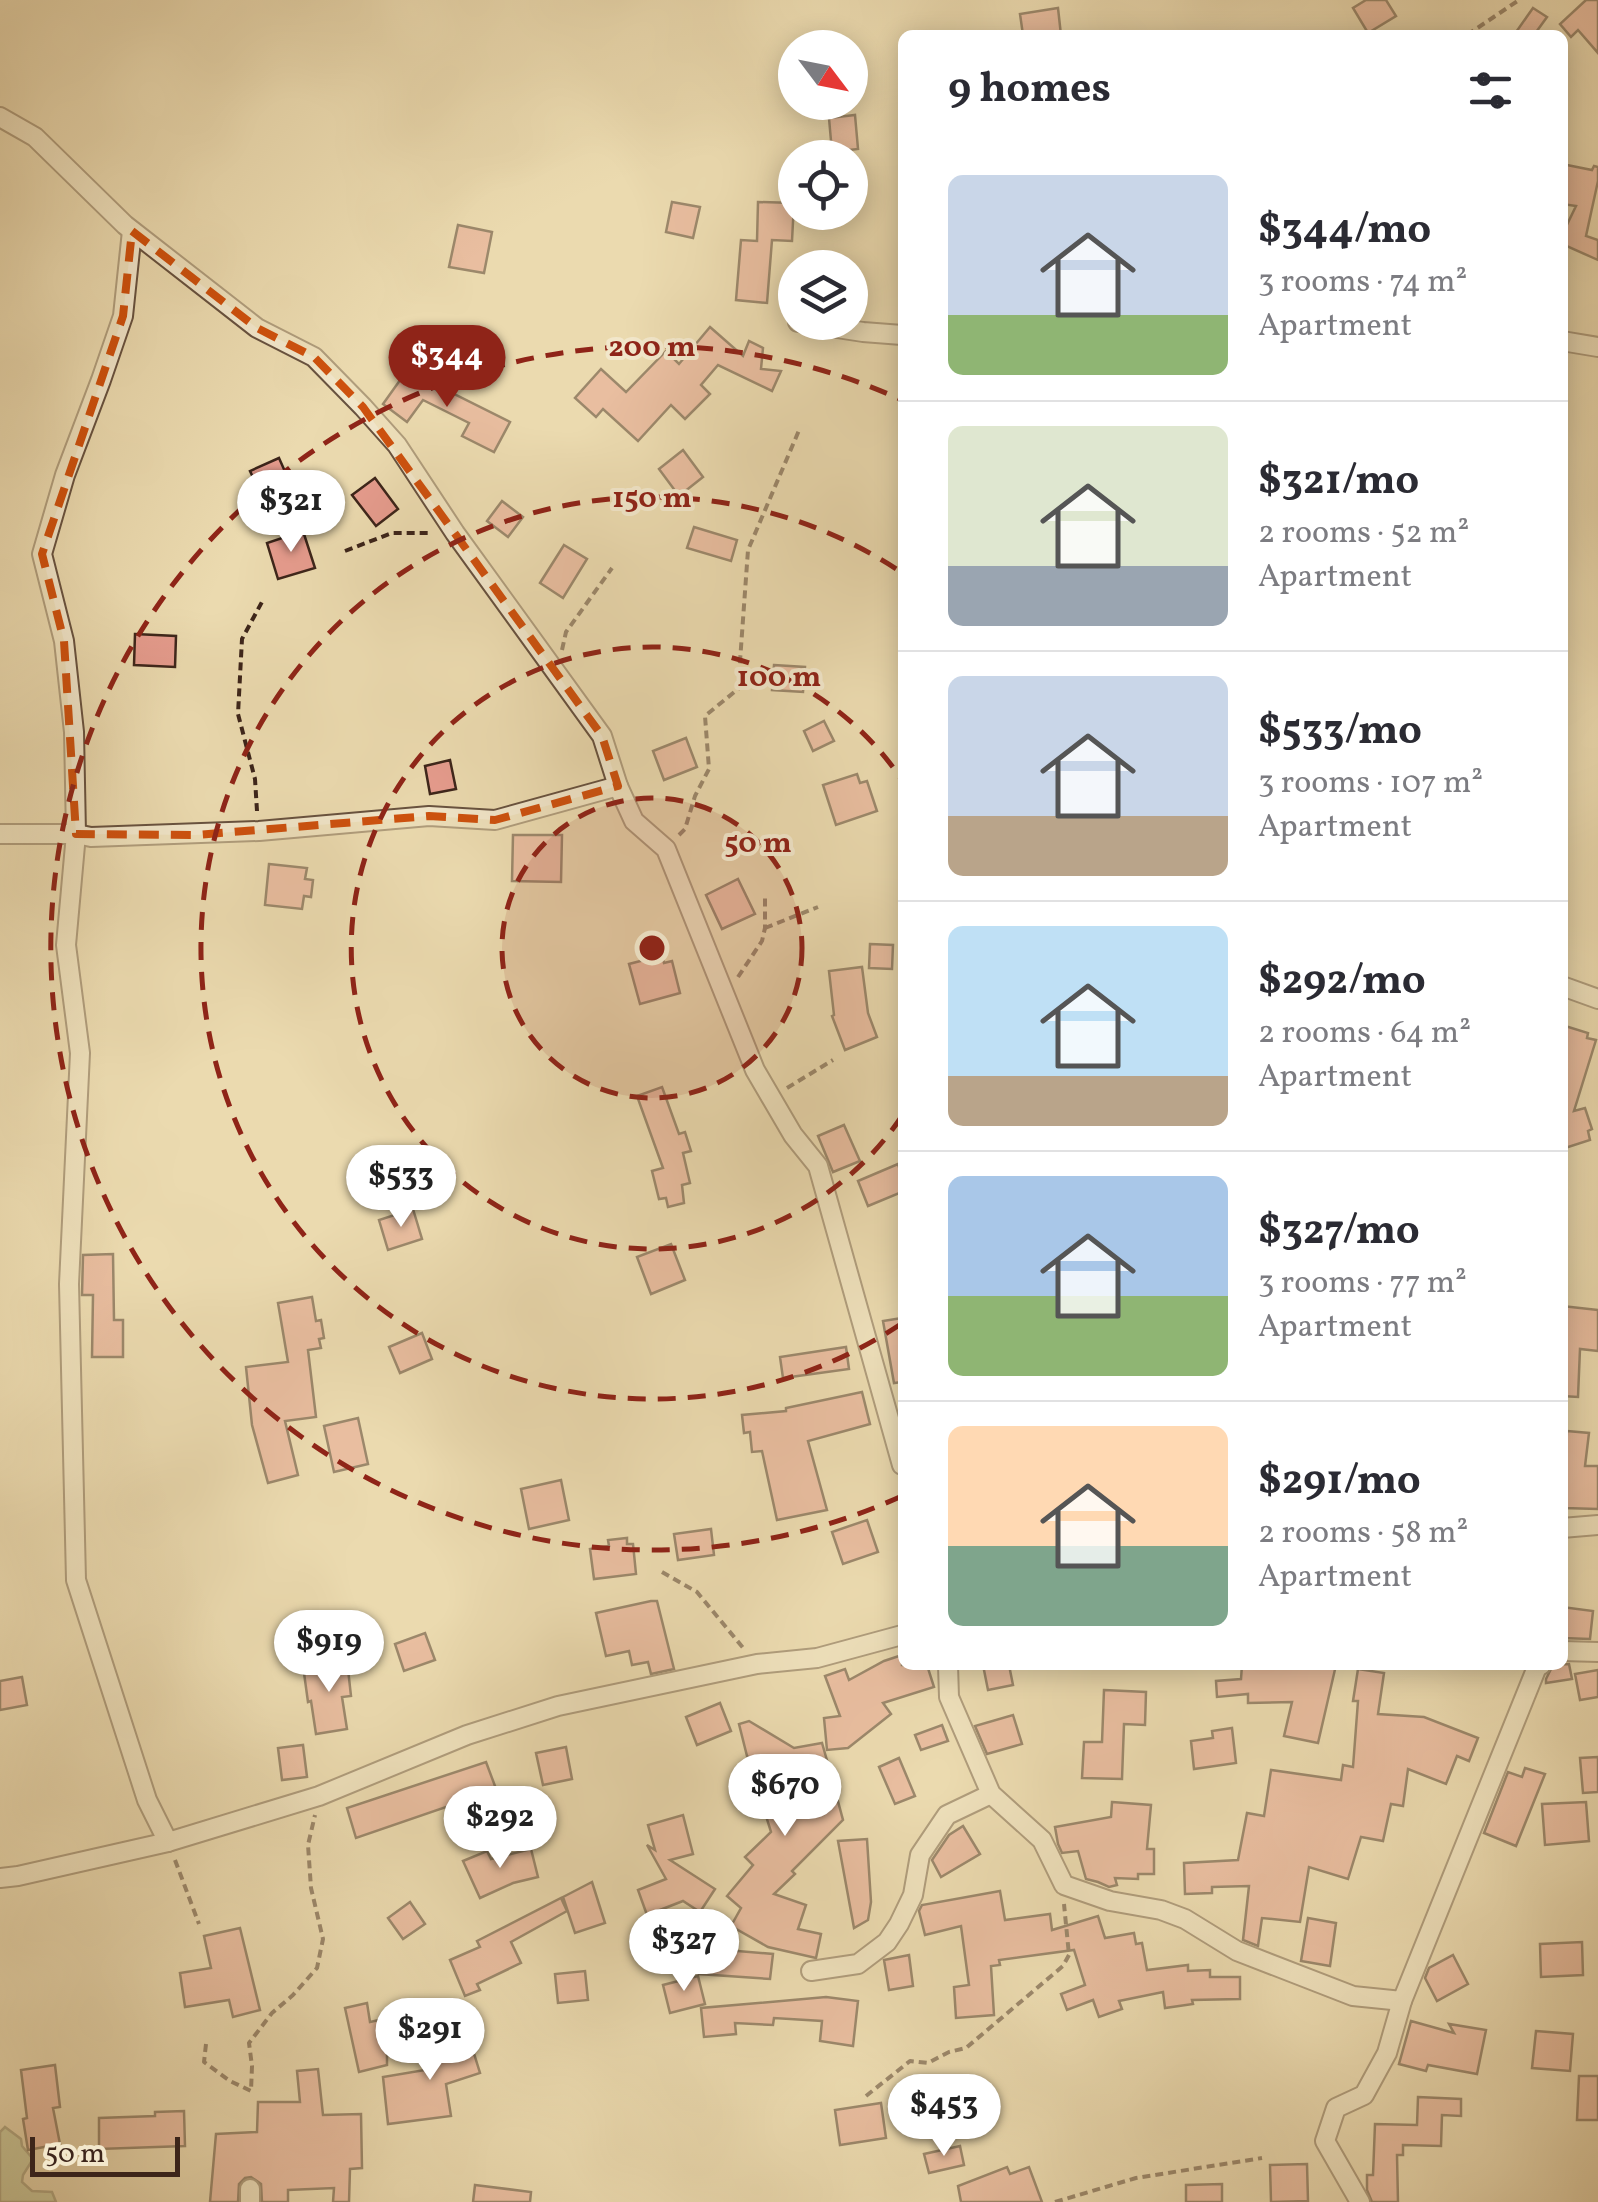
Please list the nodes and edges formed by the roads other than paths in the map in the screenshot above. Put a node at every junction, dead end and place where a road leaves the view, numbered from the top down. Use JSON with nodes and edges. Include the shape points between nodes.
{"nodes":[{"id":1,"x":0,"y":118,"type":"edge"},
{"id":2,"x":132,"y":231,"type":"junction"},
{"id":3,"x":868,"y":332,"type":"edge"},
{"id":4,"x":898,"y":335,"type":"edge"},
{"id":5,"x":1568,"y":342,"type":"edge"},
{"id":6,"x":1598,"y":347,"type":"edge"},
{"id":7,"x":618,"y":786,"type":"junction"},
{"id":8,"x":0,"y":834,"type":"edge"},
{"id":9,"x":76,"y":834,"type":"junction"},
{"id":10,"x":1568,"y":988,"type":"edge"},
{"id":11,"x":1598,"y":999,"type":"edge"},
{"id":12,"x":898,"y":1451,"type":"edge"},
{"id":13,"x":1598,"y":1525,"type":"edge"},
{"id":14,"x":1568,"y":1528,"type":"edge"},
{"id":15,"x":898,"y":1636,"type":"edge"},
{"id":16,"x":1568,"y":1652,"type":"edge"},
{"id":17,"x":1598,"y":1652,"type":"edge"},
{"id":18,"x":948,"y":1670,"type":"edge"},
{"id":19,"x":1536,"y":1670,"type":"edge"},
{"id":20,"x":991,"y":1794,"type":"junction"},
{"id":21,"x":168,"y":1842,"type":"junction"},
{"id":22,"x":0,"y":1878,"type":"edge"},
{"id":23,"x":811,"y":1970,"type":"dead end"},
{"id":24,"x":1402,"y":2001,"type":"junction"},
{"id":25,"x":1360,"y":2202,"type":"edge"}],
"edges":[{"from":1,"to":2,"type":"street","via":[[35,137]]},
{"from":2,"to":7,"type":"street","via":[[257,328],[314,356],[364,407],[602,736]]},
{"from":2,"to":9,"type":"street","via":[[122,316],[42,554],[64,641]]},
{"from":3,"to":4,"type":"street"},
{"from":5,"to":6,"type":"street"},
{"from":7,"to":9,"type":"street","via":[[496,820],[428,816],[259,831]]},
{"from":7,"to":12,"type":"street","via":[[634,821],[666,850],[756,1070],[818,1166]]},
{"from":8,"to":9,"type":"street"},
{"from":9,"to":21,"type":"street","via":[[66,945],[80,1053],[69,1284],[76,1580],[147,1800]]},
{"from":10,"to":11,"type":"street"},
{"from":13,"to":14,"type":"street"},
{"from":15,"to":21,"type":"street","via":[[817,1658],[757,1664],[558,1706],[319,1796]]},
{"from":16,"to":17,"type":"street"},
{"from":18,"to":20,"type":"street","via":[[950,1697]]},
{"from":19,"to":24,"type":"street"},
{"from":20,"to":23,"type":"street","via":[[947,1815],[920,1856],[913,1896],[886,1942],[858,1964]]},
{"from":20,"to":24,"type":"street","via":[[1042,1840],[1064,1885],[1186,1919],[1238,1951],[1352,1996]]},
{"from":21,"to":22,"type":"street"},
{"from":24,"to":25,"type":"street","via":[[1387,2053],[1364,2095],[1336,2108],[1325,2141]]}]}
